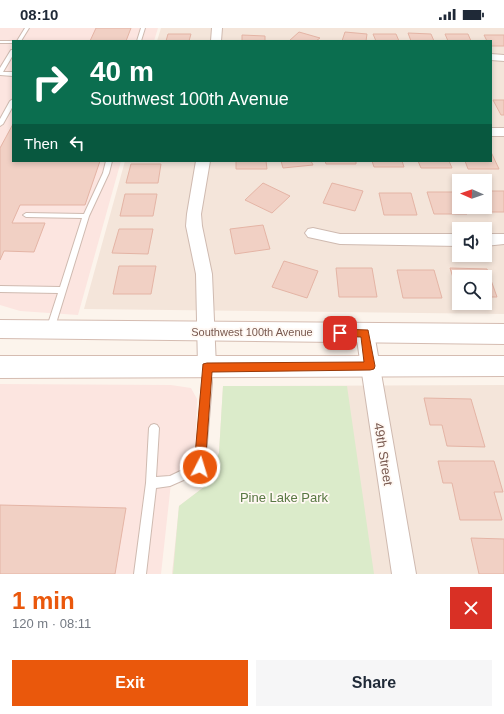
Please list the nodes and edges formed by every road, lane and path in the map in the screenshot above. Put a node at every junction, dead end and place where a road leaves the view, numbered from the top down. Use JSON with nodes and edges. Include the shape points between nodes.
{"nodes":[{"id":1,"x":27,"y":28,"type":"edge"},
{"id":2,"x":143,"y":28,"type":"edge"},
{"id":3,"x":217,"y":28,"type":"edge"},
{"id":4,"x":20,"y":40,"type":"edge"},
{"id":5,"x":139,"y":40,"type":"edge"},
{"id":6,"x":216,"y":40,"type":"edge"},
{"id":7,"x":0,"y":42,"type":"edge"},
{"id":8,"x":12,"y":42,"type":"edge"},
{"id":9,"x":12,"y":53,"type":"edge"},
{"id":10,"x":492,"y":57,"type":"edge"},
{"id":11,"x":504,"y":58,"type":"edge"},
{"id":12,"x":0,"y":72,"type":"edge"},
{"id":13,"x":12,"y":74,"type":"edge"},
{"id":14,"x":12,"y":103,"type":"edge"},
{"id":15,"x":0,"y":124,"type":"edge"},
{"id":16,"x":492,"y":132,"type":"edge"},
{"id":17,"x":504,"y":132,"type":"edge"},
{"id":18,"x":109,"y":162,"type":"edge"},
{"id":19,"x":203,"y":162,"type":"edge"},
{"id":20,"x":26,"y":215,"type":"dead end"},
{"id":21,"x":86,"y":216,"type":"junction"},
{"id":22,"x":313,"y":233,"type":"dead end"},
{"id":23,"x":504,"y":239,"type":"edge"},
{"id":24,"x":452,"y":240,"type":"edge"},
{"id":25,"x":492,"y":240,"type":"edge"},
{"id":26,"x":0,"y":289,"type":"edge"},
{"id":27,"x":63,"y":290,"type":"junction"},
{"id":28,"x":0,"y":329,"type":"edge"},
{"id":29,"x":50,"y":330,"type":"junction"},
{"id":30,"x":206,"y":332,"type":"junction"},
{"id":31,"x":365,"y":333,"type":"junction"},
{"id":32,"x":504,"y":334,"type":"edge"},
{"id":33,"x":370,"y":366,"type":"junction"},
{"id":34,"x":504,"y":366,"type":"edge"},
{"id":35,"x":0,"y":367,"type":"edge"},
{"id":36,"x":207,"y":367,"type":"junction"},
{"id":37,"x":154,"y":428,"type":"dead end"},
{"id":38,"x":151,"y":483,"type":"junction"},
{"id":39,"x":140,"y":574,"type":"edge"},
{"id":40,"x":404,"y":574,"type":"edge"}],
"edges":[{"from":1,"to":4,"type":"lane"},
{"from":2,"to":5,"type":"lane"},
{"from":3,"to":6,"type":"street"},
{"from":7,"to":8,"type":"lane"},
{"from":9,"to":12,"type":"lane"},
{"from":10,"to":11,"type":"street"},
{"from":12,"to":13,"type":"lane"},
{"from":14,"to":15,"type":"lane"},
{"from":16,"to":17,"type":"street"},
{"from":18,"to":21,"type":"lane"},
{"from":19,"to":30,"type":"street","via":[[194,226],[204,274]]},
{"from":20,"to":21,"type":"lane"},
{"from":21,"to":27,"type":"lane"},
{"from":22,"to":24,"type":"street","via":[[340,239]]},
{"from":23,"to":25,"type":"street"},
{"from":26,"to":27,"type":"lane"},
{"from":27,"to":29,"type":"lane"},
{"from":28,"to":29,"type":"main road","name":"Southwest 100th Avenue"},
{"from":29,"to":30,"type":"main road","name":"Southwest 100th Avenue"},
{"from":30,"to":31,"type":"main road","name":"Southwest 100th Avenue"},
{"from":30,"to":36,"type":"street"},
{"from":31,"to":32,"type":"main road","name":"Southwest 100th Avenue"},
{"from":31,"to":33,"type":"street","name":"49th Street"},
{"from":33,"to":34,"type":"main road"},
{"from":33,"to":36,"type":"main road"},
{"from":33,"to":40,"type":"street","name":"49th Street"},
{"from":35,"to":36,"type":"main road"},
{"from":36,"to":38,"type":"lane","via":[[200,467],[170,481]]},
{"from":37,"to":38,"type":"lane"},
{"from":38,"to":39,"type":"lane"}]}
